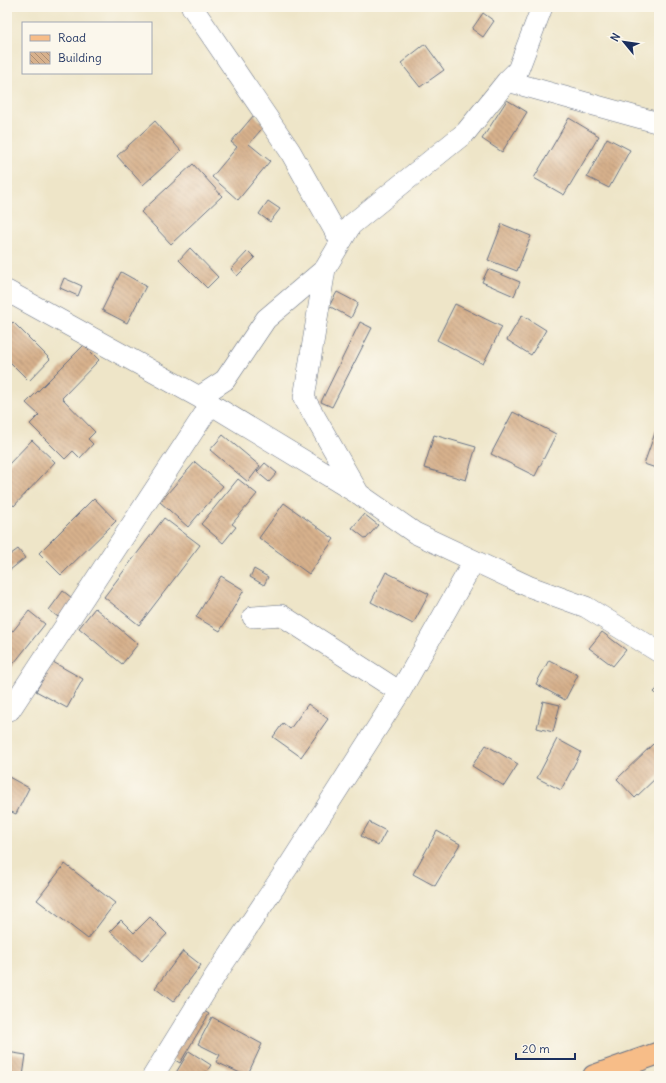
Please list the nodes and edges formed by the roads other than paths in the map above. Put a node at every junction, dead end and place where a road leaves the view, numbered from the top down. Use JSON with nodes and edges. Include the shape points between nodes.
{"nodes":[{"id":1,"x":192,"y":7,"type":"edge"},
{"id":2,"x":542,"y":7,"type":"edge"},
{"id":3,"x":507,"y":80,"type":"junction"},
{"id":4,"x":659,"y":123,"type":"edge"},
{"id":5,"x":340,"y":240,"type":"junction"},
{"id":6,"x":324,"y":269,"type":"junction"},
{"id":7,"x":7,"y":291,"type":"edge"},
{"id":8,"x":205,"y":401,"type":"junction"},
{"id":9,"x":359,"y":494,"type":"junction"},
{"id":10,"x":474,"y":561,"type":"junction"},
{"id":11,"x":253,"y":617,"type":"dead end"},
{"id":12,"x":659,"y":652,"type":"edge"},
{"id":13,"x":400,"y":692,"type":"junction"},
{"id":14,"x":10,"y":710,"type":"dead end"},
{"id":15,"x":659,"y":1054,"type":"edge"},
{"id":16,"x":153,"y":1076,"type":"edge"},
{"id":17,"x":594,"y":1076,"type":"edge"}],
"edges":[{"from":1,"to":5,"type":"street","via":[[290,151]]},
{"from":2,"to":3,"type":"street","via":[[518,70]]},
{"from":3,"to":4,"type":"street"},
{"from":3,"to":5,"type":"street","via":[[466,132],[351,225]]},
{"from":5,"to":6,"type":"street"},
{"from":6,"to":8,"type":"street","via":[[266,319],[225,380]]},
{"from":6,"to":9,"type":"street","via":[[304,398]]},
{"from":7,"to":8,"type":"street"},
{"from":8,"to":9,"type":"street"},
{"from":8,"to":14,"type":"street"},
{"from":9,"to":10,"type":"street","via":[[415,533]]},
{"from":10,"to":12,"type":"street","via":[[528,586],[586,607]]},
{"from":10,"to":13,"type":"street"},
{"from":11,"to":13,"type":"street","via":[[281,615]]},
{"from":13,"to":16,"type":"street"},
{"from":15,"to":17,"type":"main road"}]}
